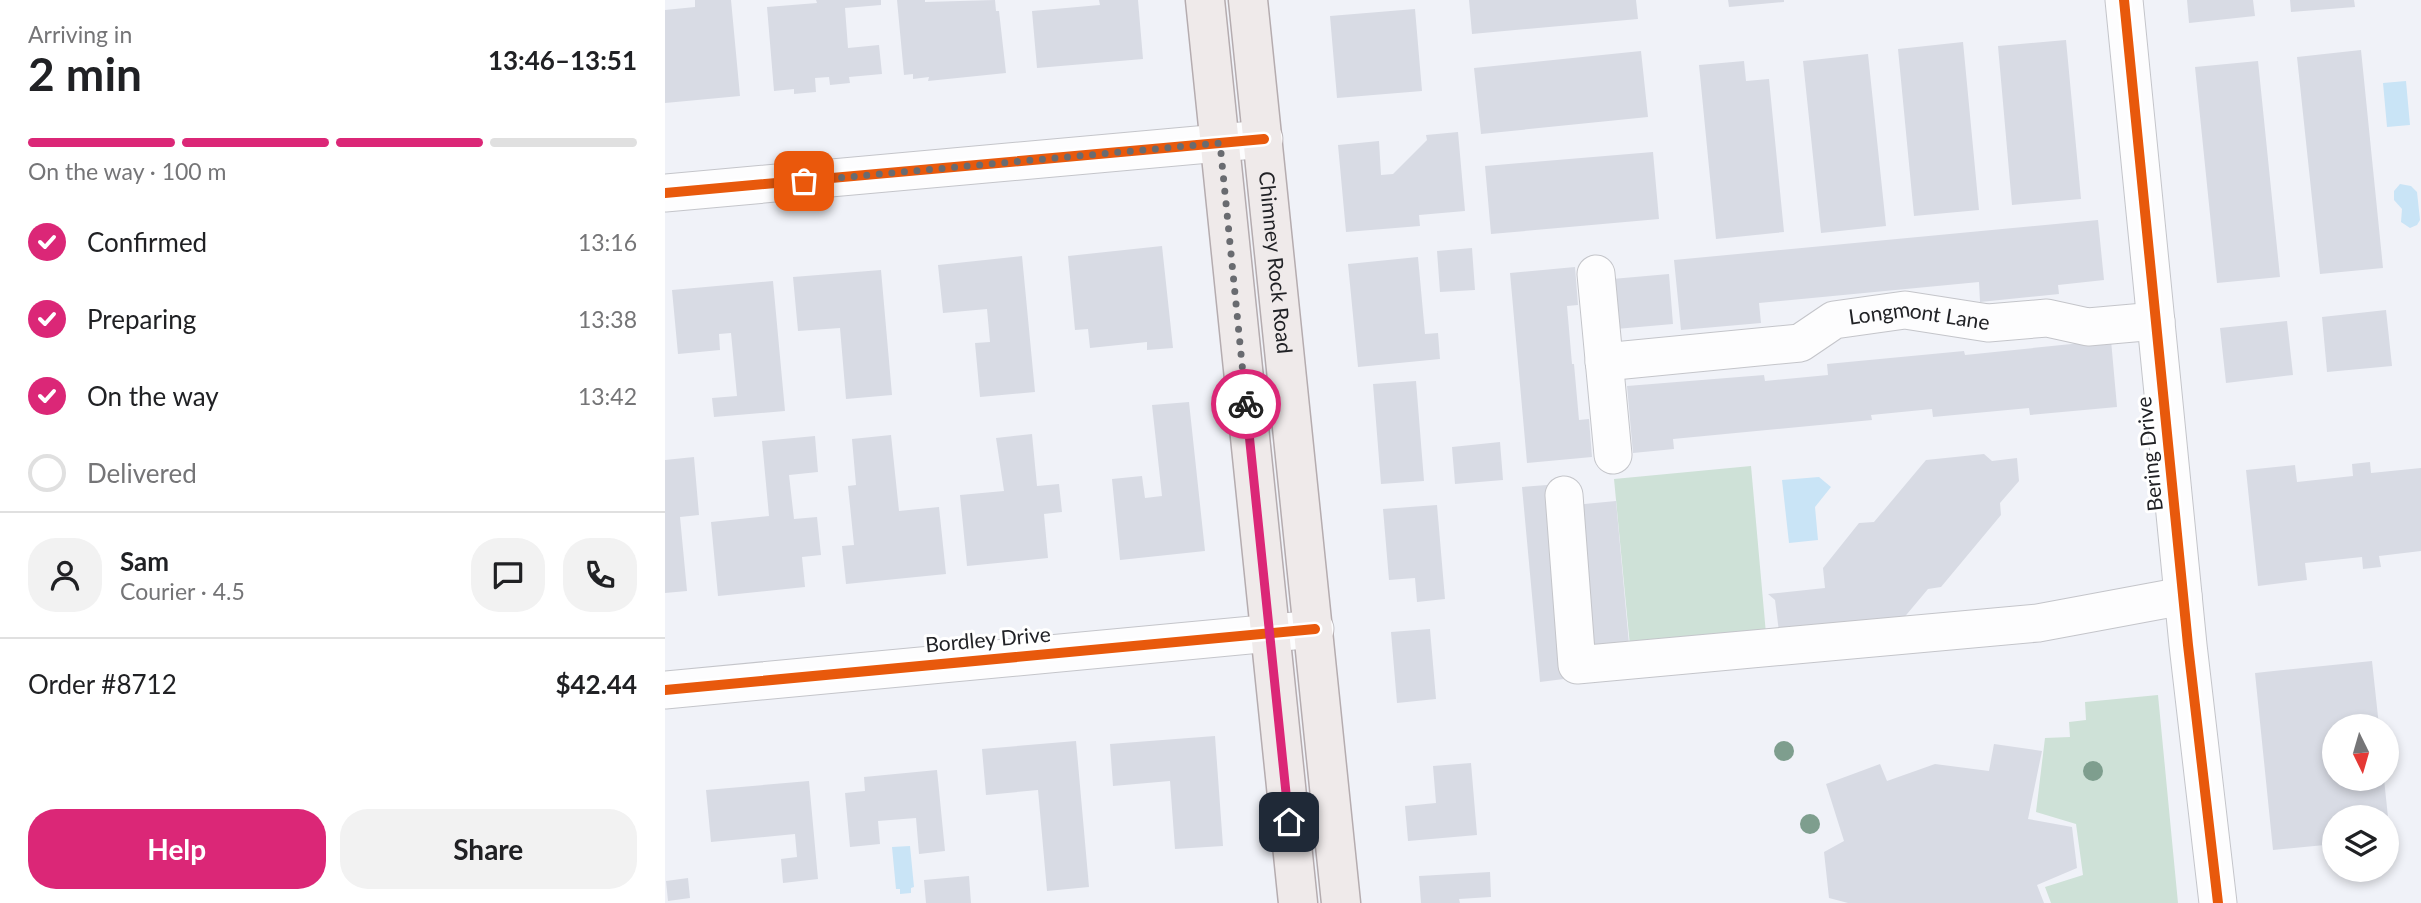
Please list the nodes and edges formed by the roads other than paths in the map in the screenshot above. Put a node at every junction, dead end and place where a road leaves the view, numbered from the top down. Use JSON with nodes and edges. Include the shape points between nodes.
{"nodes":[{"id":1,"x":1205,"y":0,"type":"edge"},
{"id":2,"x":1248,"y":0,"type":"edge"},
{"id":3,"x":2124,"y":0,"type":"edge"},
{"id":4,"x":1264,"y":139,"type":"junction"},
{"id":5,"x":1220,"y":143,"type":"junction"},
{"id":6,"x":665,"y":194,"type":"edge"},
{"id":7,"x":1596,"y":274,"type":"dead end"},
{"id":8,"x":2156,"y":321,"type":"junction"},
{"id":9,"x":1604,"y":362,"type":"junction"},
{"id":10,"x":1613,"y":454,"type":"dead end"},
{"id":11,"x":1564,"y":495,"type":"dead end"},
{"id":12,"x":2183,"y":596,"type":"junction"},
{"id":13,"x":1315,"y":629,"type":"junction"},
{"id":14,"x":1269,"y":633,"type":"junction"},
{"id":15,"x":665,"y":690,"type":"edge"},
{"id":16,"x":1298,"y":903,"type":"edge"},
{"id":17,"x":1341,"y":903,"type":"edge"},
{"id":18,"x":2218,"y":903,"type":"edge"}],
"edges":[{"from":1,"to":5,"type":"main road","name":"Chimney Rock Road"},
{"from":2,"to":4,"type":"main road","name":"Chimney Rock Road"},
{"from":3,"to":8,"type":"street","name":"Bering Drive"},
{"from":4,"to":5,"type":"street"},
{"from":4,"to":13,"type":"main road","name":"Chimney Rock Road"},
{"from":5,"to":6,"type":"street"},
{"from":5,"to":14,"type":"main road","name":"Chimney Rock Road"},
{"from":7,"to":9,"type":"street"},
{"from":8,"to":9,"type":"street","name":"Longmont Lane","via":[[2088,327],[2047,318],[1988,323],[1905,310],[1834,320],[1800,343]]},
{"from":8,"to":12,"type":"street","name":"Bering Drive"},
{"from":9,"to":10,"type":"street"},
{"from":11,"to":12,"type":"street","via":[[1577,665],[2038,623]]},
{"from":12,"to":18,"type":"street","name":"Bering Drive"},
{"from":13,"to":14,"type":"street","name":"Bordley Drive"},
{"from":13,"to":17,"type":"main road","name":"Chimney Rock Road"},
{"from":14,"to":15,"type":"street","name":"Bordley Drive"},
{"from":14,"to":16,"type":"main road","name":"Chimney Rock Road"}]}
